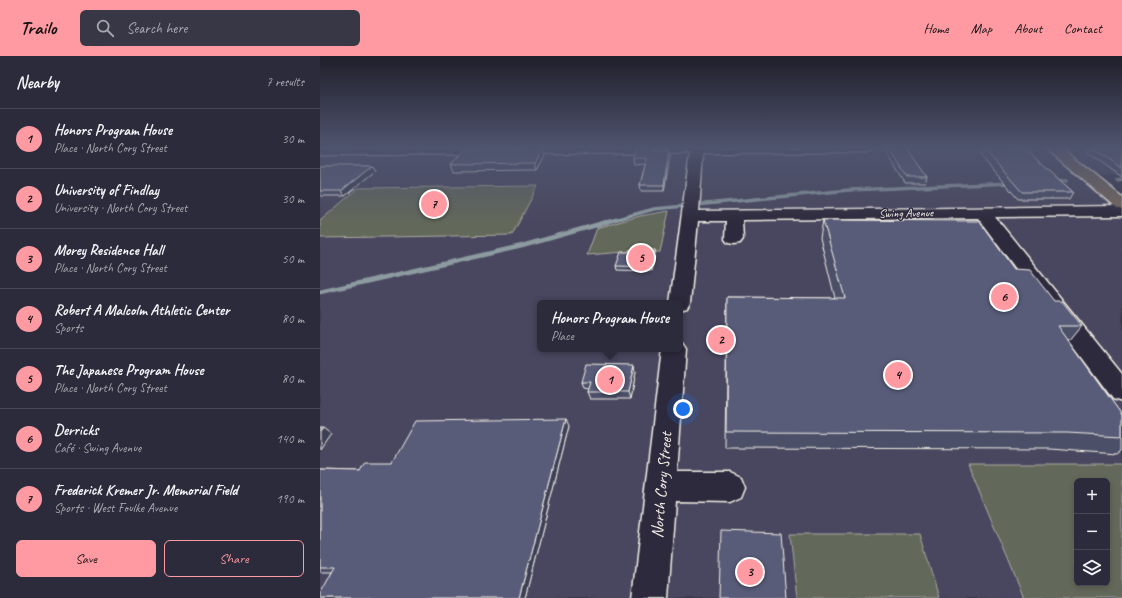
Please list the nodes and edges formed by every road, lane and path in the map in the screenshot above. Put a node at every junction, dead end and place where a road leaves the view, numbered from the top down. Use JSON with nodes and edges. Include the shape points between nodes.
{"nodes":[{"id":1,"x":694,"y":173,"type":"edge"},
{"id":2,"x":1083,"y":173,"type":"edge"},
{"id":3,"x":1120,"y":204,"type":"edge"},
{"id":4,"x":691,"y":208,"type":"junction"},
{"id":5,"x":982,"y":212,"type":"junction"},
{"id":6,"x":734,"y":215,"type":"junction"},
{"id":7,"x":734,"y":239,"type":"dead end"},
{"id":8,"x":680,"y":300,"type":"edge"},
{"id":9,"x":674,"y":352,"type":"edge"},
{"id":10,"x":1122,"y":392,"type":"edge"},
{"id":11,"x":661,"y":486,"type":"junction"},
{"id":12,"x":730,"y":487,"type":"dead end"},
{"id":13,"x":650,"y":598,"type":"edge"}],
"edges":[{"from":1,"to":4,"type":"street"},
{"from":2,"to":3,"type":"main road"},
{"from":3,"to":5,"type":"street","name":"Swing Avenue"},
{"from":4,"to":6,"type":"street","name":"Swing Avenue"},
{"from":4,"to":8,"type":"street"},
{"from":5,"to":6,"type":"street","name":"Swing Avenue"},
{"from":5,"to":10,"type":"street"},
{"from":6,"to":7,"type":"street"},
{"from":9,"to":11,"type":"street","name":"North Cory Street"},
{"from":11,"to":12,"type":"street"},
{"from":11,"to":13,"type":"street","name":"North Cory Street"}]}
